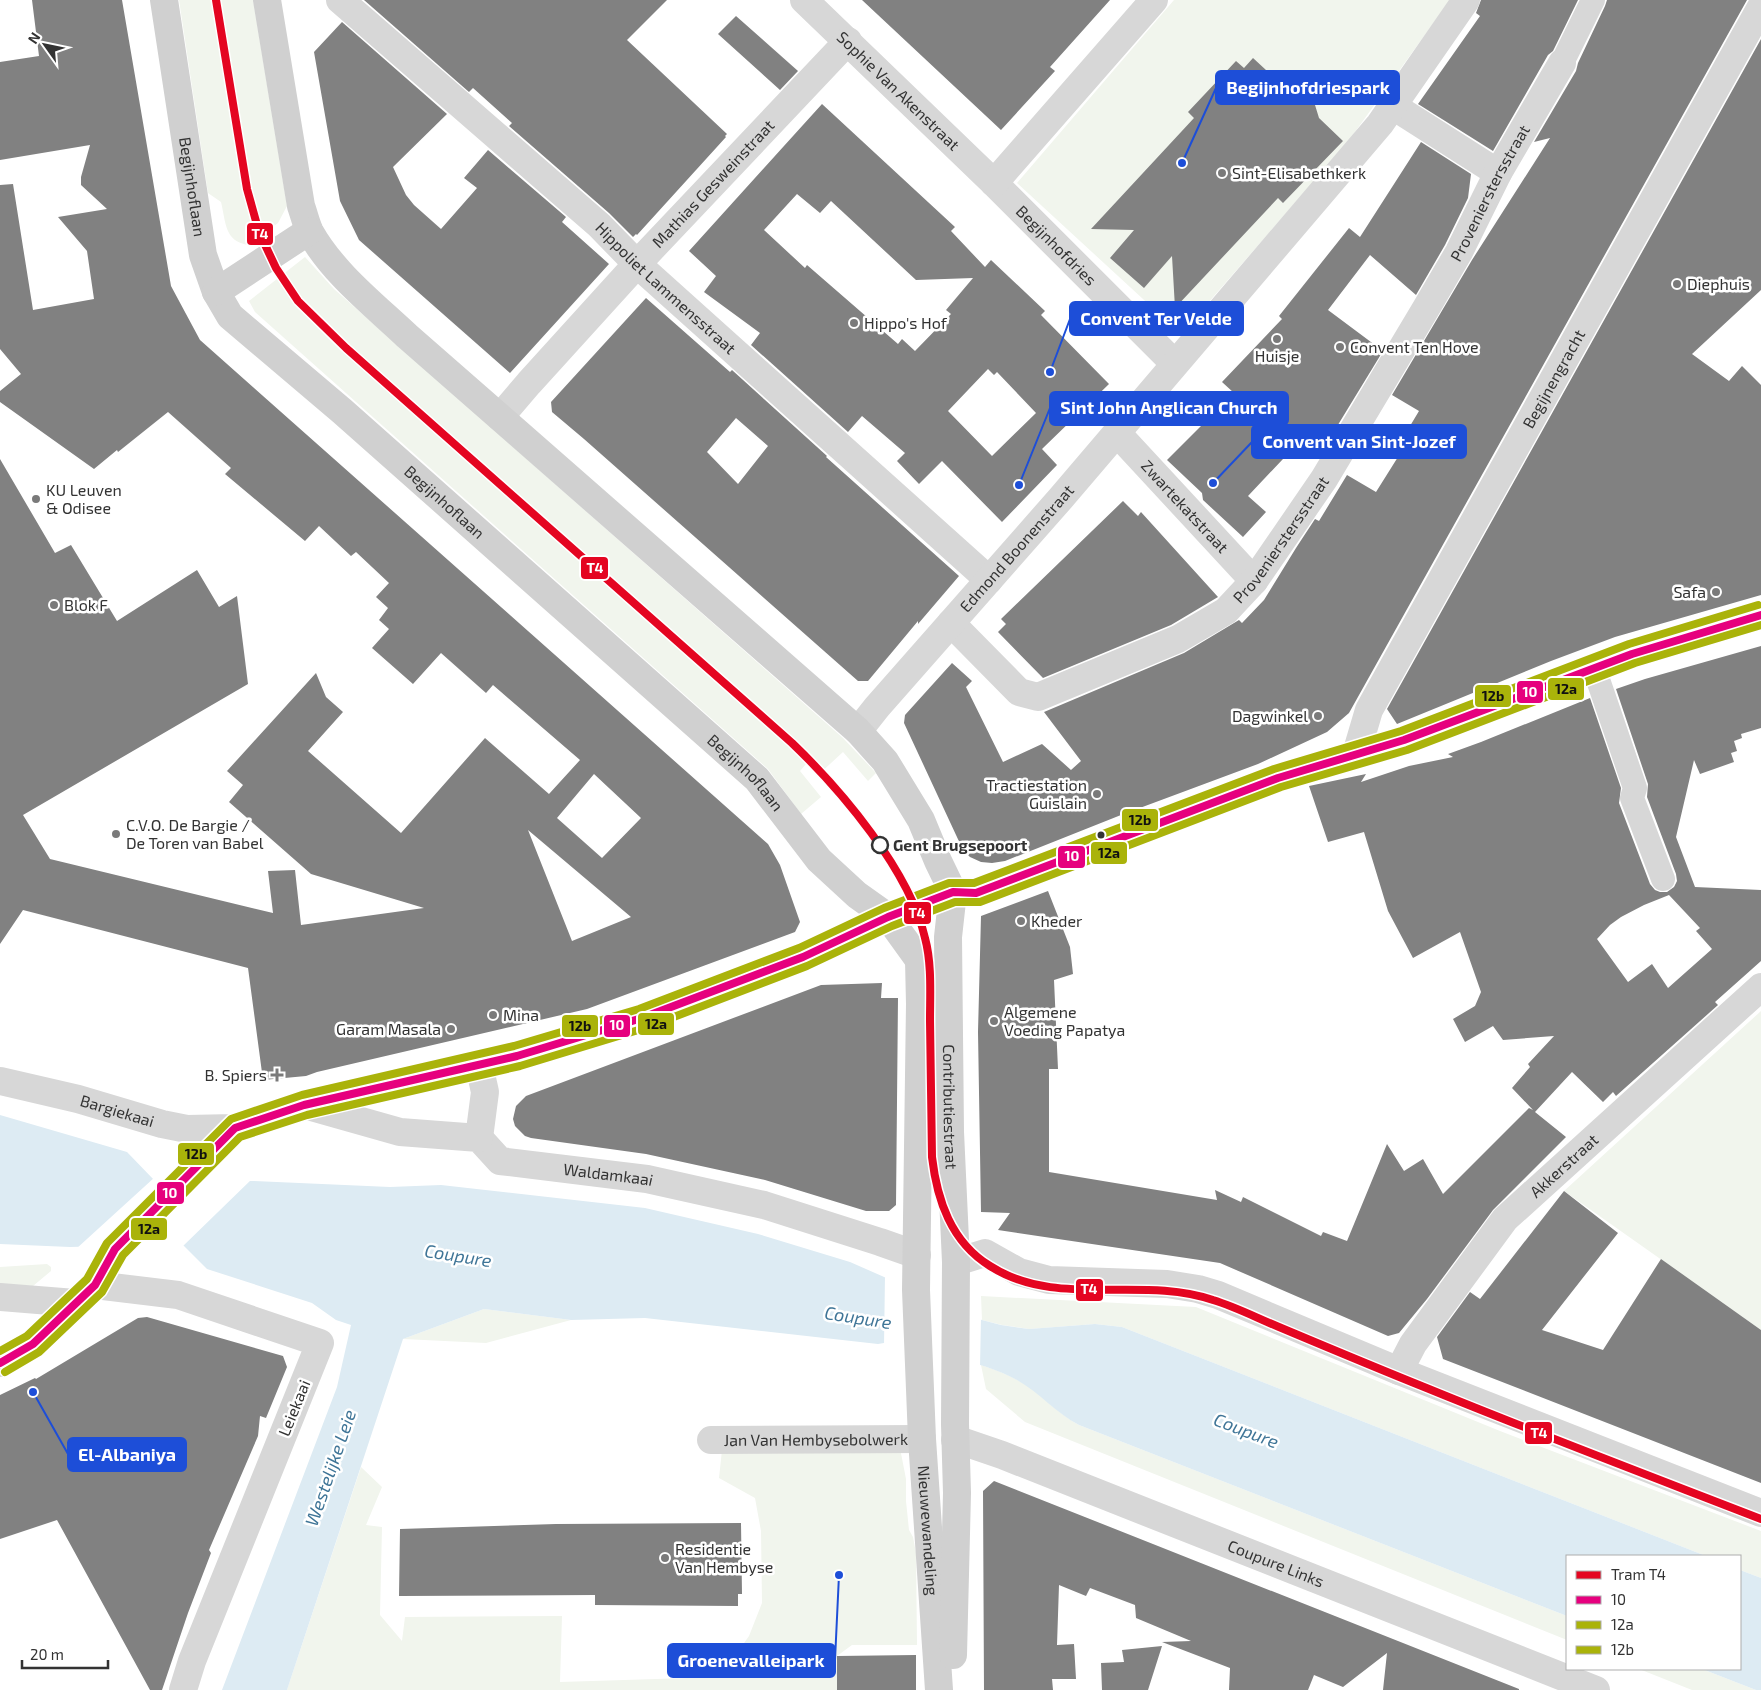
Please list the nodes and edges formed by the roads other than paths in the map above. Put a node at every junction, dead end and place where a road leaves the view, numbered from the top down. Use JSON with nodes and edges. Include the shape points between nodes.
{"nodes":[{"id":1,"x":164,"y":0,"type":"edge"},
{"id":2,"x":267,"y":0,"type":"edge"},
{"id":3,"x":340,"y":0,"type":"edge"},
{"id":4,"x":804,"y":0,"type":"edge"},
{"id":5,"x":1154,"y":0,"type":"edge"},
{"id":6,"x":1466,"y":0,"type":"edge"},
{"id":7,"x":1593,"y":0,"type":"edge"},
{"id":8,"x":1761,"y":7,"type":"edge"},
{"id":9,"x":848,"y":41,"type":"junction"},
{"id":10,"x":1562,"y":63,"type":"joint"},
{"id":11,"x":1393,"y":106,"type":"junction"},
{"id":12,"x":1498,"y":173,"type":"junction"},
{"id":13,"x":994,"y":184,"type":"junction"},
{"id":14,"x":309,"y":231,"type":"junction"},
{"id":15,"x":637,"y":264,"type":"junction"},
{"id":16,"x":216,"y":292,"type":"junction"},
{"id":17,"x":1174,"y":363,"type":"junction"},
{"id":18,"x":500,"y":417,"type":"junction"},
{"id":19,"x":1117,"y":432,"type":"junction"},
{"id":20,"x":989,"y":580,"type":"junction"},
{"id":21,"x":1254,"y":581,"type":"junction"},
{"id":22,"x":1761,"y":615,"type":"edge"},
{"id":23,"x":951,"y":623,"type":"junction"},
{"id":24,"x":1594,"y":668,"type":"junction"},
{"id":25,"x":858,"y":731,"type":"junction"},
{"id":26,"x":1356,"y":754,"type":"junction"},
{"id":27,"x":1663,"y":879,"type":"dead end"},
{"id":28,"x":953,"y":892,"type":"junction"},
{"id":29,"x":888,"y":917,"type":"junction"},
{"id":30,"x":1761,"y":987,"type":"edge"},
{"id":31,"x":478,"y":1065,"type":"junction"},
{"id":32,"x":0,"y":1081,"type":"edge"},
{"id":33,"x":304,"y":1105,"type":"junction"},
{"id":34,"x":235,"y":1128,"type":"junction"},
{"id":35,"x":478,"y":1138,"type":"junction"},
{"id":36,"x":917,"y":1255,"type":"junction"},
{"id":37,"x":956,"y":1262,"type":"junction"},
{"id":38,"x":85,"y":1294,"type":"junction"},
{"id":39,"x":0,"y":1297,"type":"edge"},
{"id":40,"x":0,"y":1363,"type":"edge"},
{"id":41,"x":1399,"y":1371,"type":"junction"},
{"id":42,"x":920,"y":1372,"type":"joint"},
{"id":43,"x":954,"y":1382,"type":"joint"},
{"id":44,"x":922,"y":1439,"type":"junction"},
{"id":45,"x":711,"y":1440,"type":"dead end"},
{"id":46,"x":955,"y":1440,"type":"junction"},
{"id":47,"x":1761,"y":1513,"type":"edge"},
{"id":48,"x":183,"y":1690,"type":"edge"},
{"id":49,"x":939,"y":1690,"type":"edge"},
{"id":50,"x":952,"y":1690,"type":"edge"},
{"id":51,"x":1596,"y":1690,"type":"edge"}],
"edges":[{"from":1,"to":16,"type":"main road","name":"Begijnhoflaan","via":[[203,255]]},
{"from":2,"to":14,"type":"main road","via":[[294,171]]},
{"from":3,"to":15,"type":"street","name":"Hippoliet Lammensstraat","via":[[599,225]]},
{"from":4,"to":9,"type":"street","name":"Sophie Van Akenstraat"},
{"from":5,"to":13,"type":"street"},
{"from":6,"to":11,"type":"street"},
{"from":7,"to":10,"type":"street","name":"Provenierstersstraat"},
{"from":8,"to":26,"type":"street","name":"Begijnengracht","via":[[1369,710]]},
{"from":9,"to":13,"type":"street","name":"Sophie Van Akenstraat"},
{"from":9,"to":15,"type":"street","name":"Mathias Gesweinstraat"},
{"from":10,"to":12,"type":"street","name":"Provenierstersstraat"},
{"from":11,"to":12,"type":"street"},
{"from":11,"to":17,"type":"street"},
{"from":12,"to":21,"type":"street","name":"Provenierstersstraat","via":[[1459,252],[1324,479]]},
{"from":13,"to":17,"type":"street","name":"Begijnhofdries"},
{"from":14,"to":16,"type":"main road"},
{"from":14,"to":18,"type":"main road","via":[[351,285]]},
{"from":15,"to":18,"type":"street","name":"Mathias Gesweinstraat"},
{"from":15,"to":20,"type":"street","name":"Hippoliet Lammensstraat"},
{"from":16,"to":29,"type":"main road","name":"Begijnhoflaan","via":[[230,316],[739,762],[757,779],[819,860],[857,895]]},
{"from":17,"to":19,"type":"street","name":"Edmond Boonenstraat"},
{"from":18,"to":25,"type":"main road"},
{"from":19,"to":20,"type":"street","name":"Edmond Boonenstraat"},
{"from":19,"to":21,"type":"street","name":"Zwartekatstraat"},
{"from":20,"to":23,"type":"street","name":"Edmond Boonenstraat"},
{"from":21,"to":23,"type":"street","name":"Provenierstersstraat","via":[[1226,611],[1178,639],[1038,697],[1019,692]]},
{"from":22,"to":24,"type":"street"},
{"from":23,"to":25,"type":"street","name":"Edmond Boonenstraat"},
{"from":24,"to":26,"type":"street","via":[[1404,740]]},
{"from":24,"to":27,"type":"street","via":[[1635,788],[1632,798]]},
{"from":25,"to":28,"type":"main road","via":[[885,761],[921,820]]},
{"from":26,"to":28,"type":"street","via":[[1278,778],[976,893]]},
{"from":28,"to":29,"type":"street","name":"Bargiekaai"},
{"from":28,"to":37,"type":"main road","name":"Contributiestraat","via":[[948,937],[950,1132]]},
{"from":29,"to":31,"type":"street","name":"Bargiekaai","via":[[803,957],[642,1018]]},
{"from":29,"to":36,"type":"main road","name":"Contributiestraat","via":[[919,960]]},
{"from":30,"to":41,"type":"street","name":"Akkerstraat","via":[[1506,1218],[1414,1344]]},
{"from":31,"to":33,"type":"street","name":"Bargiekaai"},
{"from":31,"to":35,"type":"street","via":[[485,1092]]},
{"from":32,"to":34,"type":"street","name":"Bargiekaai","via":[[78,1099],[162,1124],[187,1129]]},
{"from":33,"to":34,"type":"street","name":"Bargiekaai"},
{"from":33,"to":35,"type":"street","via":[[400,1132]]},
{"from":34,"to":38,"type":"street","via":[[115,1250]]},
{"from":35,"to":36,"type":"street","name":"Waldamkaai","via":[[500,1161],[647,1179],[764,1205]]},
{"from":36,"to":42,"type":"main road","name":"Contributiestraat"},
{"from":37,"to":41,"type":"street","via":[[986,1253],[1019,1272],[1050,1280],[1167,1284],[1198,1289],[1218,1294]]},
{"from":37,"to":43,"type":"main road","name":"Contributiestraat"},
{"from":38,"to":39,"type":"street"},
{"from":38,"to":40,"type":"street","via":[[33,1344]]},
{"from":38,"to":48,"type":"street","name":"Leiekaai","via":[[178,1295],[320,1343]]},
{"from":41,"to":47,"type":"street"},
{"from":42,"to":44,"type":"main road","name":"Nieuwewandeling"},
{"from":43,"to":46,"type":"main road","name":"Nieuwewandeling"},
{"from":44,"to":45,"type":"street","name":"Jan Van Hembysebolwerk"},
{"from":44,"to":49,"type":"main road","name":"Nieuwewandeling"},
{"from":46,"to":50,"type":"main road","name":"Nieuwewandeling","via":[[957,1493]]},
{"from":46,"to":51,"type":"street","name":"Coupure Links","via":[[1002,1455]]}]}
